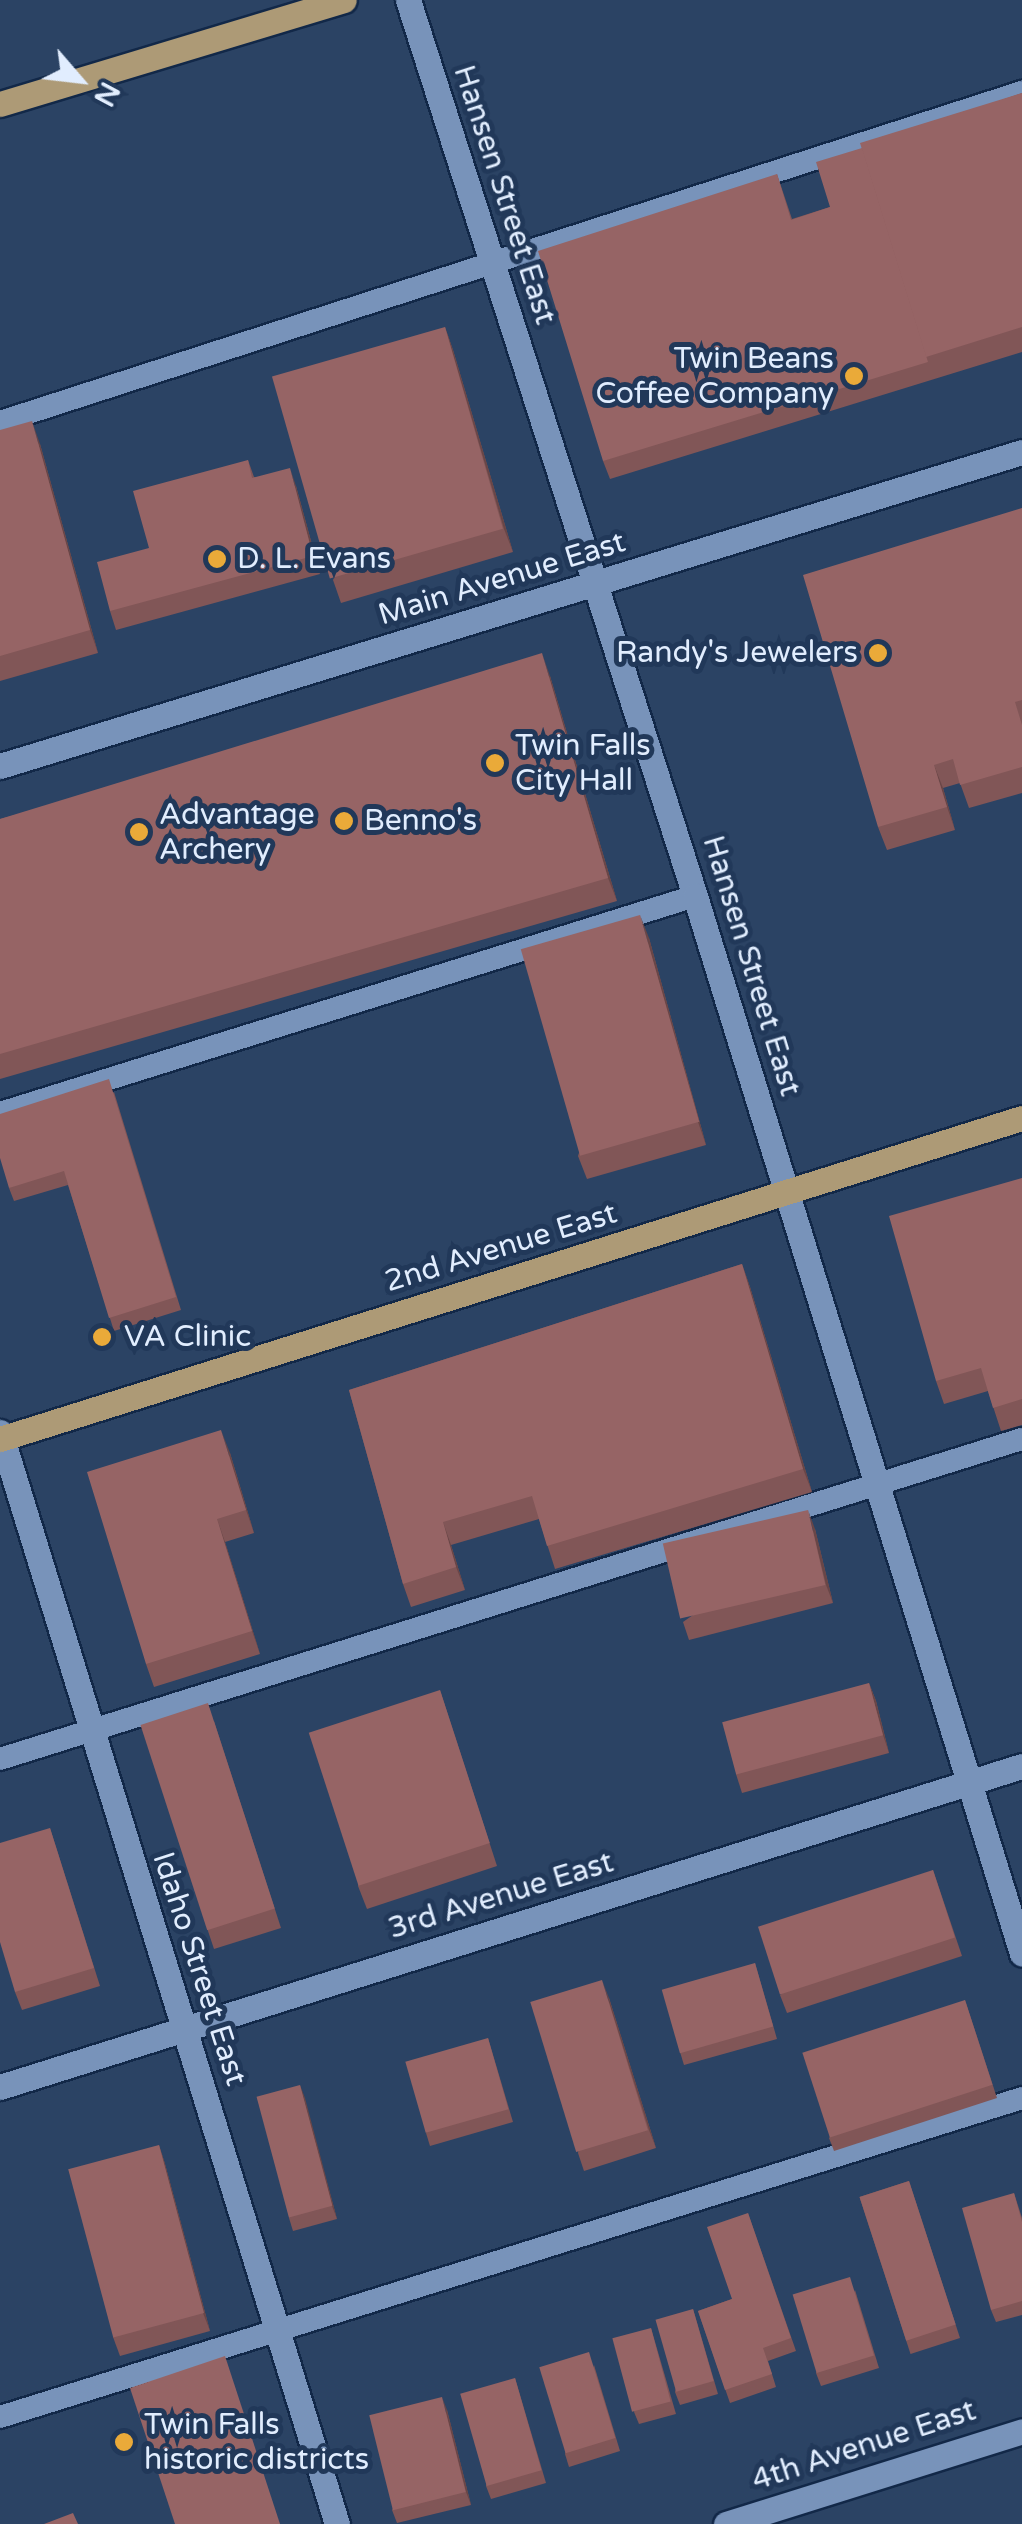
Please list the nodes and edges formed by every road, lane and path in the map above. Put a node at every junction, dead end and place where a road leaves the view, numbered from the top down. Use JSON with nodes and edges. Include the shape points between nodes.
{"nodes":[{"id":1,"x":344,"y":0,"type":"edge"},
{"id":2,"x":408,"y":0,"type":"edge"},
{"id":3,"x":1022,"y":92,"type":"edge"},
{"id":4,"x":0,"y":104,"type":"edge"},
{"id":5,"x":491,"y":265,"type":"junction"},
{"id":6,"x":0,"y":422,"type":"edge"},
{"id":7,"x":1022,"y":452,"type":"edge"},
{"id":8,"x":595,"y":586,"type":"junction"},
{"id":9,"x":0,"y":766,"type":"edge"},
{"id":10,"x":695,"y":896,"type":"junction"},
{"id":11,"x":0,"y":1113,"type":"edge"},
{"id":12,"x":1022,"y":1118,"type":"edge"},
{"id":13,"x":786,"y":1192,"type":"junction"},
{"id":14,"x":1,"y":1437,"type":"edge"},
{"id":15,"x":1022,"y":1439,"type":"edge"},
{"id":16,"x":876,"y":1483,"type":"junction"},
{"id":17,"x":92,"y":1730,"type":"junction"},
{"id":18,"x":0,"y":1759,"type":"edge"},
{"id":19,"x":1022,"y":1766,"type":"edge"},
{"id":20,"x":969,"y":1783,"type":"junction"},
{"id":21,"x":1022,"y":1954,"type":"edge"},
{"id":22,"x":185,"y":2030,"type":"junction"},
{"id":23,"x":0,"y":2088,"type":"edge"},
{"id":24,"x":1022,"y":2098,"type":"edge"},
{"id":25,"x":278,"y":2330,"type":"junction"},
{"id":26,"x":0,"y":2417,"type":"edge"},
{"id":27,"x":1022,"y":2431,"type":"edge"},
{"id":28,"x":338,"y":2524,"type":"edge"},
{"id":29,"x":726,"y":2524,"type":"edge"}],
"edges":[{"from":1,"to":4,"type":"main road"},
{"from":2,"to":5,"type":"street","name":"Hansen Street East"},
{"from":3,"to":5,"type":"lane"},
{"from":5,"to":6,"type":"lane"},
{"from":5,"to":8,"type":"street","name":"Hansen Street East"},
{"from":7,"to":8,"type":"street","name":"Main Avenue East"},
{"from":8,"to":9,"type":"street","name":"Main Avenue East"},
{"from":8,"to":10,"type":"street","name":"Hansen Street East"},
{"from":10,"to":11,"type":"lane"},
{"from":10,"to":13,"type":"street","name":"Hansen Street East"},
{"from":12,"to":13,"type":"main road","name":"2nd Avenue East"},
{"from":13,"to":14,"type":"main road","name":"2nd Avenue East"},
{"from":13,"to":16,"type":"street","name":"Hansen Street East"},
{"from":14,"to":17,"type":"street","name":"Idaho Street East"},
{"from":15,"to":16,"type":"lane"},
{"from":16,"to":17,"type":"lane"},
{"from":16,"to":20,"type":"street","name":"Hansen Street East"},
{"from":17,"to":18,"type":"lane"},
{"from":17,"to":22,"type":"street","name":"Idaho Street East"},
{"from":19,"to":20,"type":"street","name":"3rd Avenue East"},
{"from":20,"to":21,"type":"street","name":"Hansen Street East"},
{"from":20,"to":22,"type":"street","name":"3rd Avenue East"},
{"from":22,"to":23,"type":"street","name":"3rd Avenue East"},
{"from":22,"to":25,"type":"street","name":"Idaho Street East"},
{"from":24,"to":25,"type":"lane"},
{"from":25,"to":26,"type":"lane"},
{"from":25,"to":28,"type":"street","name":"Idaho Street East"},
{"from":27,"to":29,"type":"street","name":"4th Avenue East"}]}
